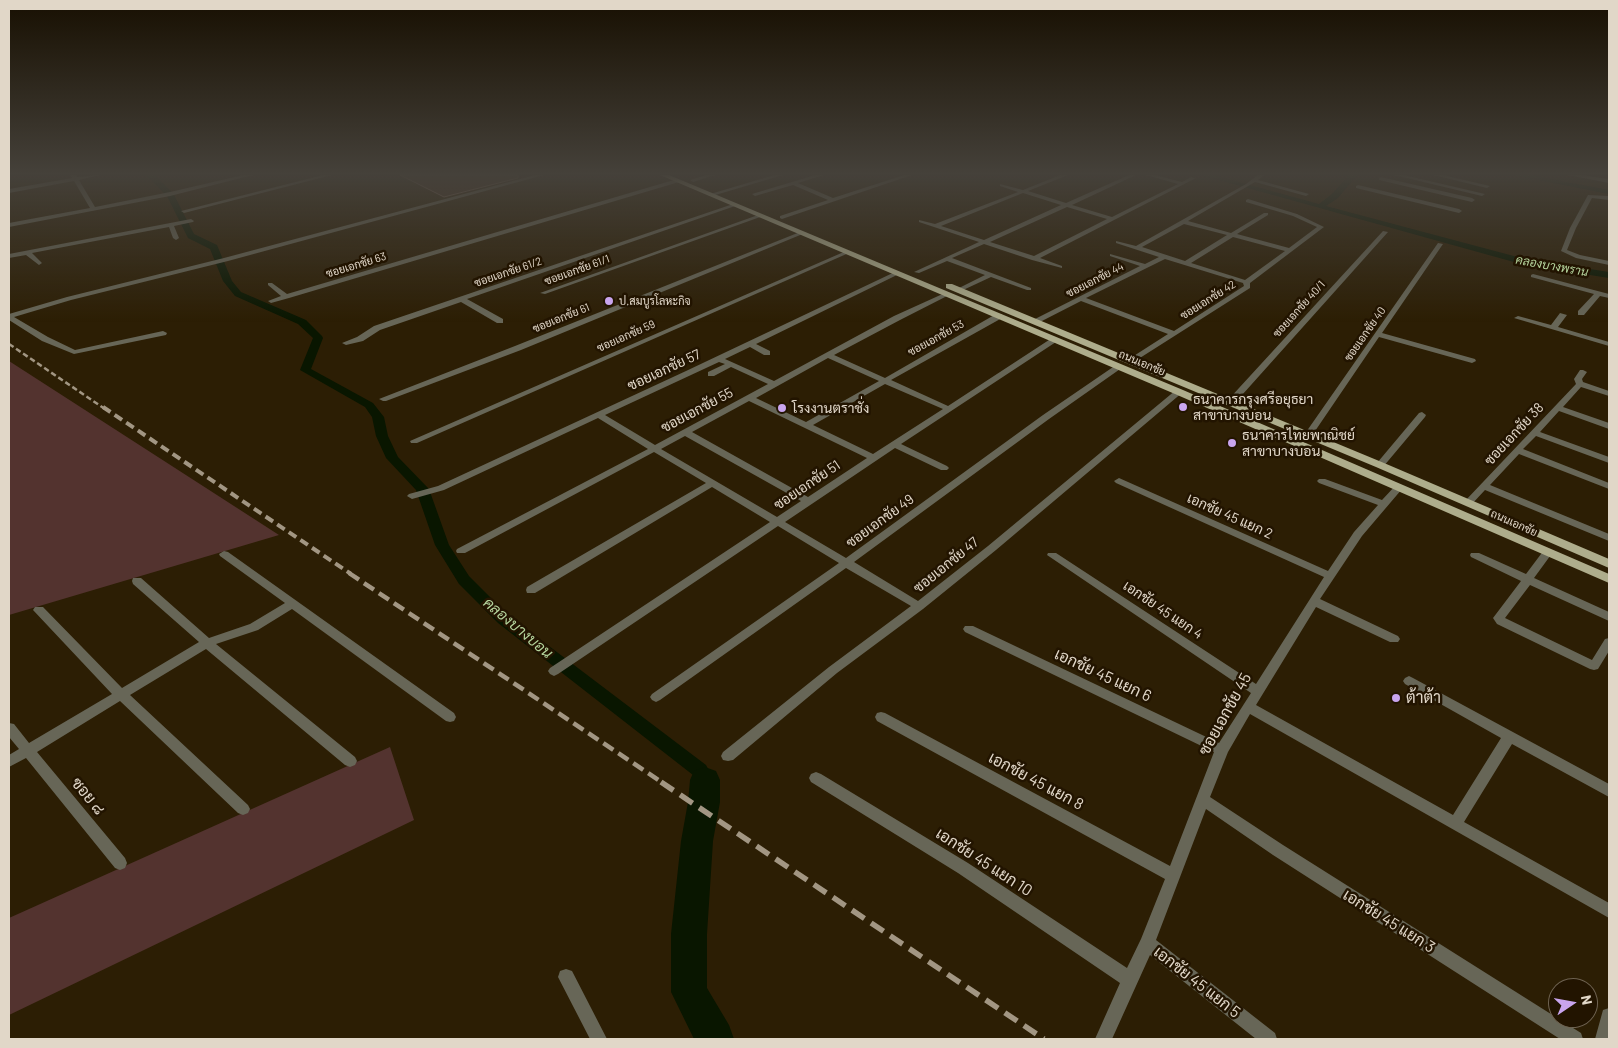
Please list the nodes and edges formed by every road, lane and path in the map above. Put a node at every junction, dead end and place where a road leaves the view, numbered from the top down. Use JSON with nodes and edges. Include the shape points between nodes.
{"nodes":[{"id":1,"x":178,"y":224,"type":"edge"},
{"id":2,"x":360,"y":224,"type":"edge"},
{"id":3,"x":526,"y":224,"type":"edge"},
{"id":4,"x":680,"y":224,"type":"edge"},
{"id":5,"x":738,"y":224,"type":"edge"},
{"id":6,"x":780,"y":224,"type":"edge"},
{"id":7,"x":799,"y":224,"type":"edge"},
{"id":8,"x":929,"y":224,"type":"edge"},
{"id":9,"x":940,"y":224,"type":"edge"},
{"id":10,"x":1024,"y":224,"type":"edge"},
{"id":11,"x":1102,"y":224,"type":"edge"},
{"id":12,"x":1180,"y":224,"type":"edge"},
{"id":13,"x":1192,"y":224,"type":"edge"},
{"id":14,"x":1249,"y":224,"type":"edge"},
{"id":15,"x":1314,"y":224,"type":"edge"},
{"id":16,"x":1577,"y":224,"type":"edge"},
{"id":17,"x":173,"y":225,"type":"junction"},
{"id":18,"x":935,"y":226,"type":"junction"},
{"id":19,"x":1385,"y":232,"type":"dead end"},
{"id":20,"x":802,"y":233,"type":"junction"},
{"id":21,"x":1232,"y":234,"type":"junction"},
{"id":22,"x":176,"y":238,"type":"dead end"},
{"id":23,"x":984,"y":242,"type":"junction"},
{"id":24,"x":1118,"y":242,"type":"dead end"},
{"id":25,"x":1440,"y":244,"type":"dead end"},
{"id":26,"x":1136,"y":248,"type":"junction"},
{"id":27,"x":1290,"y":250,"type":"junction"},
{"id":28,"x":848,"y":252,"type":"junction"},
{"id":29,"x":28,"y":253,"type":"junction"},
{"id":30,"x":1112,"y":255,"type":"dead end"},
{"id":31,"x":9,"y":256,"type":"edge"},
{"id":32,"x":1163,"y":257,"type":"junction"},
{"id":33,"x":948,"y":259,"type":"junction"},
{"id":34,"x":1034,"y":259,"type":"junction"},
{"id":35,"x":38,"y":263,"type":"dead end"},
{"id":36,"x":1609,"y":263,"type":"edge"},
{"id":37,"x":1185,"y":264,"type":"junction"},
{"id":38,"x":1146,"y":266,"type":"junction"},
{"id":39,"x":1060,"y":267,"type":"dead end"},
{"id":40,"x":917,"y":272,"type":"junction"},
{"id":41,"x":897,"y":273,"type":"junction"},
{"id":42,"x":990,"y":275,"type":"junction"},
{"id":43,"x":1533,"y":276,"type":"dead end"},
{"id":44,"x":1246,"y":282,"type":"junction"},
{"id":45,"x":270,"y":284,"type":"dead end"},
{"id":46,"x":1029,"y":289,"type":"dead end"},
{"id":47,"x":960,"y":290,"type":"junction"},
{"id":48,"x":1596,"y":290,"type":"junction"},
{"id":49,"x":543,"y":293,"type":"dead end"},
{"id":50,"x":947,"y":294,"type":"junction"},
{"id":51,"x":287,"y":296,"type":"junction"},
{"id":52,"x":1609,"y":296,"type":"edge"},
{"id":53,"x":461,"y":299,"type":"junction"},
{"id":54,"x":1082,"y":299,"type":"junction"},
{"id":55,"x":271,"y":301,"type":"dead end"},
{"id":56,"x":1581,"y":313,"type":"dead end"},
{"id":57,"x":1563,"y":314,"type":"dead end"},
{"id":58,"x":999,"y":316,"type":"junction"},
{"id":59,"x":9,"y":317,"type":"edge"},
{"id":60,"x":1518,"y":318,"type":"dead end"},
{"id":61,"x":1035,"y":321,"type":"junction"},
{"id":62,"x":500,"y":322,"type":"dead end"},
{"id":63,"x":1024,"y":326,"type":"junction"},
{"id":64,"x":1553,"y":328,"type":"junction"},
{"id":65,"x":163,"y":333,"type":"dead end"},
{"id":66,"x":1174,"y":334,"type":"junction"},
{"id":67,"x":1379,"y":335,"type":"junction"},
{"id":68,"x":1054,"y":340,"type":"junction"},
{"id":69,"x":346,"y":343,"type":"dead end"},
{"id":70,"x":750,"y":344,"type":"junction"},
{"id":71,"x":1609,"y":344,"type":"edge"},
{"id":72,"x":768,"y":353,"type":"dead end"},
{"id":73,"x":827,"y":356,"type":"junction"},
{"id":74,"x":720,"y":359,"type":"junction"},
{"id":75,"x":1132,"y":361,"type":"junction"},
{"id":76,"x":1472,"y":361,"type":"dead end"},
{"id":77,"x":732,"y":364,"type":"junction"},
{"id":78,"x":1119,"y":367,"type":"junction"},
{"id":79,"x":1583,"y":372,"type":"dead end"},
{"id":80,"x":711,"y":374,"type":"dead end"},
{"id":81,"x":884,"y":381,"type":"junction"},
{"id":82,"x":774,"y":384,"type":"junction"},
{"id":83,"x":1580,"y":384,"type":"junction"},
{"id":84,"x":1179,"y":392,"type":"junction"},
{"id":85,"x":1609,"y":394,"type":"edge"},
{"id":86,"x":750,"y":398,"type":"junction"},
{"id":87,"x":383,"y":399,"type":"dead end"},
{"id":88,"x":1231,"y":402,"type":"junction"},
{"id":89,"x":1558,"y":408,"type":"junction"},
{"id":90,"x":949,"y":409,"type":"junction"},
{"id":91,"x":1422,"y":415,"type":"dead end"},
{"id":92,"x":598,"y":416,"type":"junction"},
{"id":93,"x":807,"y":425,"type":"junction"},
{"id":94,"x":1609,"y":426,"type":"edge"},
{"id":95,"x":685,"y":432,"type":"junction"},
{"id":96,"x":1535,"y":433,"type":"junction"},
{"id":97,"x":1308,"y":435,"type":"junction"},
{"id":98,"x":414,"y":441,"type":"dead end"},
{"id":99,"x":895,"y":444,"type":"junction"},
{"id":100,"x":654,"y":449,"type":"junction"},
{"id":101,"x":1517,"y":450,"type":"junction"},
{"id":102,"x":873,"y":458,"type":"junction"},
{"id":103,"x":1609,"y":460,"type":"edge"},
{"id":104,"x":1380,"y":465,"type":"junction"},
{"id":105,"x":944,"y":468,"type":"dead end"},
{"id":106,"x":1119,"y":481,"type":"dead end"},
{"id":107,"x":1322,"y":481,"type":"dead end"},
{"id":108,"x":711,"y":484,"type":"junction"},
{"id":109,"x":1484,"y":486,"type":"junction"},
{"id":110,"x":1609,"y":486,"type":"edge"},
{"id":111,"x":1399,"y":487,"type":"junction"},
{"id":112,"x":412,"y":496,"type":"dead end"},
{"id":113,"x":808,"y":501,"type":"junction"},
{"id":114,"x":1468,"y":503,"type":"junction"},
{"id":115,"x":1383,"y":504,"type":"junction"},
{"id":116,"x":777,"y":521,"type":"junction"},
{"id":117,"x":1609,"y":538,"type":"edge"},
{"id":118,"x":461,"y":551,"type":"dead end"},
{"id":119,"x":1548,"y":552,"type":"junction"},
{"id":120,"x":224,"y":554,"type":"dead end"},
{"id":121,"x":1052,"y":555,"type":"dead end"},
{"id":122,"x":1475,"y":555,"type":"dead end"},
{"id":123,"x":847,"y":562,"type":"junction"},
{"id":124,"x":1609,"y":564,"type":"edge"},
{"id":125,"x":1330,"y":576,"type":"junction"},
{"id":126,"x":1609,"y":579,"type":"edge"},
{"id":127,"x":1527,"y":580,"type":"junction"},
{"id":128,"x":137,"y":581,"type":"dead end"},
{"id":129,"x":531,"y":590,"type":"dead end"},
{"id":130,"x":1314,"y":601,"type":"junction"},
{"id":131,"x":292,"y":604,"type":"junction"},
{"id":132,"x":919,"y":606,"type":"junction"},
{"id":133,"x":39,"y":610,"type":"dead end"},
{"id":134,"x":1609,"y":618,"type":"edge"},
{"id":135,"x":969,"y":630,"type":"dead end"},
{"id":136,"x":1394,"y":640,"type":"dead end"},
{"id":137,"x":1609,"y":642,"type":"edge"},
{"id":138,"x":207,"y":644,"type":"junction"},
{"id":139,"x":554,"y":671,"type":"dead end"},
{"id":140,"x":1410,"y":682,"type":"dead end"},
{"id":141,"x":1257,"y":691,"type":"junction"},
{"id":142,"x":120,"y":694,"type":"junction"},
{"id":143,"x":656,"y":697,"type":"dead end"},
{"id":144,"x":1248,"y":707,"type":"junction"},
{"id":145,"x":450,"y":717,"type":"dead end"},
{"id":146,"x":881,"y":717,"type":"dead end"},
{"id":147,"x":9,"y":728,"type":"edge"},
{"id":148,"x":1509,"y":737,"type":"junction"},
{"id":149,"x":28,"y":750,"type":"junction"},
{"id":150,"x":1222,"y":750,"type":"junction"},
{"id":151,"x":728,"y":756,"type":"dead end"},
{"id":152,"x":350,"y":761,"type":"dead end"},
{"id":153,"x":9,"y":762,"type":"edge"},
{"id":154,"x":816,"y":778,"type":"dead end"},
{"id":155,"x":1609,"y":791,"type":"edge"},
{"id":156,"x":1203,"y":800,"type":"junction"},
{"id":157,"x":243,"y":809,"type":"dead end"},
{"id":158,"x":1455,"y":824,"type":"junction"},
{"id":159,"x":120,"y":863,"type":"dead end"},
{"id":160,"x":1174,"y":876,"type":"junction"},
{"id":161,"x":1609,"y":911,"type":"edge"},
{"id":162,"x":1148,"y":943,"type":"junction"},
{"id":163,"x":566,"y":977,"type":"dead end"},
{"id":164,"x":1131,"y":980,"type":"junction"},
{"id":165,"x":1609,"y":1016,"type":"edge"},
{"id":166,"x":599,"y":1039,"type":"edge"},
{"id":167,"x":1103,"y":1039,"type":"edge"},
{"id":168,"x":1269,"y":1039,"type":"edge"},
{"id":169,"x":1575,"y":1039,"type":"edge"},
{"id":170,"x":1603,"y":1039,"type":"edge"}],
"edges":[{"from":1,"to":17,"type":"street"},
{"from":2,"to":59,"type":"street","via":[[68,298]]},
{"from":3,"to":51,"type":"street","name":"ซอยเอกชัย 63"},
{"from":4,"to":53,"type":"street","name":"ซอยเอกชัย 61/2"},
{"from":5,"to":49,"type":"street","name":"ซอยเอกชัย 61/1"},
{"from":6,"to":20,"type":"main road","name":"ถนนเอกชัย"},
{"from":7,"to":40,"type":"main road","name":"ถนนเอกชัย"},
{"from":8,"to":18,"type":"street"},
{"from":9,"to":18,"type":"street"},
{"from":10,"to":23,"type":"street"},
{"from":11,"to":34,"type":"street"},
{"from":12,"to":26,"type":"street"},
{"from":13,"to":21,"type":"street"},
{"from":14,"to":21,"type":"street"},
{"from":15,"to":27,"type":"street","name":"ซอยเอกชัย 42","via":[[1320,227]]},
{"from":16,"to":36,"type":"street","via":[[1564,251]]},
{"from":17,"to":22,"type":"street"},
{"from":17,"to":29,"type":"street"},
{"from":18,"to":23,"type":"street"},
{"from":19,"to":88,"type":"street","name":"ซอยเอกชัย 40/1"},
{"from":20,"to":28,"type":"main road","name":"ถนนเอกชัย"},
{"from":20,"to":87,"type":"street","name":"ซอยเอกชัย 61"},
{"from":21,"to":27,"type":"street"},
{"from":21,"to":37,"type":"street"},
{"from":23,"to":33,"type":"street"},
{"from":23,"to":34,"type":"street"},
{"from":24,"to":26,"type":"street"},
{"from":25,"to":67,"type":"street","name":"ซอยเอกชัย 40"},
{"from":26,"to":32,"type":"street"},
{"from":27,"to":44,"type":"street","name":"ซอยเอกชัย 42"},
{"from":28,"to":41,"type":"main road","name":"ถนนเอกชัย"},
{"from":28,"to":98,"type":"street","name":"ซอยเอกชัย 59"},
{"from":29,"to":31,"type":"street"},
{"from":29,"to":35,"type":"street"},
{"from":30,"to":38,"type":"street"},
{"from":32,"to":37,"type":"street"},
{"from":32,"to":38,"type":"street","name":"ซอยเอกชัย 44"},
{"from":33,"to":40,"type":"street"},
{"from":33,"to":42,"type":"street"},
{"from":34,"to":39,"type":"street"},
{"from":37,"to":44,"type":"street"},
{"from":38,"to":54,"type":"street","name":"ซอยเอกชัย 44"},
{"from":40,"to":47,"type":"main road","name":"ถนนเอกชัย"},
{"from":41,"to":50,"type":"main road","name":"ถนนเอกชัย"},
{"from":41,"to":70,"type":"street","name":"ซอยเอกชัย 57"},
{"from":42,"to":46,"type":"street"},
{"from":42,"to":47,"type":"street"},
{"from":43,"to":48,"type":"street"},
{"from":44,"to":66,"type":"street","name":"ซอยเอกชัย 42","via":[[1248,287]]},
{"from":45,"to":51,"type":"street"},
{"from":47,"to":61,"type":"main road","name":"ถนนเอกชัย"},
{"from":48,"to":52,"type":"street"},
{"from":48,"to":56,"type":"street"},
{"from":50,"to":58,"type":"main road","name":"ถนนเอกชัย"},
{"from":50,"to":73,"type":"street","name":"ซอยเอกชัย 55"},
{"from":51,"to":55,"type":"street","name":"ซอยเอกชัย 63"},
{"from":53,"to":62,"type":"street"},
{"from":53,"to":69,"type":"street","name":"ซอยเอกชัย 61/2","via":[[377,328]]},
{"from":54,"to":61,"type":"street","name":"ซอยเอกชัย 44"},
{"from":54,"to":66,"type":"street"},
{"from":57,"to":64,"type":"street"},
{"from":58,"to":63,"type":"main road","name":"ถนนเอกชัย"},
{"from":58,"to":81,"type":"street","name":"ซอยเอกชัย 53"},
{"from":59,"to":65,"type":"street","via":[[74,352]]},
{"from":60,"to":64,"type":"street"},
{"from":61,"to":63,"type":"main road"},
{"from":61,"to":75,"type":"main road","name":"ถนนเอกชัย"},
{"from":63,"to":68,"type":"main road","name":"ถนนเอกชัย"},
{"from":64,"to":71,"type":"street"},
{"from":66,"to":75,"type":"street","name":"ซอยเอกชัย 42"},
{"from":67,"to":76,"type":"street"},
{"from":67,"to":97,"type":"street","name":"ซอยเอกชัย 40"},
{"from":68,"to":78,"type":"main road","name":"ถนนเอกชัย"},
{"from":68,"to":90,"type":"street","name":"ซอยเอกชัย 51"},
{"from":70,"to":72,"type":"street"},
{"from":70,"to":74,"type":"street","name":"ซอยเอกชัย 57"},
{"from":73,"to":81,"type":"street"},
{"from":73,"to":82,"type":"street","name":"ซอยเอกชัย 55"},
{"from":74,"to":77,"type":"street"},
{"from":74,"to":92,"type":"street","name":"ซอยเอกชัย 57"},
{"from":75,"to":88,"type":"main road","name":"ถนนเอกชัย"},
{"from":77,"to":80,"type":"street"},
{"from":77,"to":82,"type":"street"},
{"from":78,"to":84,"type":"main road","name":"ถนนเอกชัย"},
{"from":78,"to":123,"type":"street","name":"ซอยเอกชัย 49"},
{"from":79,"to":83,"type":"street","via":[[1578,379]]},
{"from":81,"to":90,"type":"street"},
{"from":81,"to":93,"type":"street","name":"ซอยเอกชัย 53"},
{"from":82,"to":86,"type":"street","name":"ซอยเอกชัย 55"},
{"from":83,"to":85,"type":"street"},
{"from":83,"to":89,"type":"street","name":"ซอยเอกชัย 38"},
{"from":84,"to":111,"type":"main road","name":"ถนนเอกชัย"},
{"from":84,"to":132,"type":"street","name":"ซอยเอกชัย 47"},
{"from":86,"to":93,"type":"street"},
{"from":86,"to":95,"type":"street","name":"ซอยเอกชัย 55"},
{"from":88,"to":97,"type":"main road","name":"ถนนเอกชัย"},
{"from":89,"to":94,"type":"street"},
{"from":89,"to":96,"type":"street","name":"ซอยเอกชัย 38"},
{"from":90,"to":99,"type":"street","name":"ซอยเอกชัย 51"},
{"from":91,"to":104,"type":"street"},
{"from":92,"to":100,"type":"street"},
{"from":92,"to":112,"type":"street","name":"ซอยเอกชัย 57","via":[[441,488]]},
{"from":93,"to":102,"type":"street"},
{"from":95,"to":100,"type":"street","name":"ซอยเอกชัย 55"},
{"from":95,"to":113,"type":"street"},
{"from":96,"to":101,"type":"street","name":"ซอยเอกชัย 38"},
{"from":96,"to":103,"type":"street"},
{"from":97,"to":104,"type":"main road","name":"ถนนเอกชัย"},
{"from":99,"to":102,"type":"street","name":"ซอยเอกชัย 51"},
{"from":99,"to":105,"type":"street"},
{"from":100,"to":108,"type":"street"},
{"from":100,"to":118,"type":"street","name":"ซอยเอกชัย 55"},
{"from":101,"to":109,"type":"street","name":"ซอยเอกชัย 38"},
{"from":101,"to":110,"type":"street"},
{"from":102,"to":113,"type":"street","name":"ซอยเอกชัย 51"},
{"from":104,"to":114,"type":"main road","name":"ถนนเอกชัย"},
{"from":106,"to":125,"type":"street","name":"เอกชัย 45 แยก 2"},
{"from":107,"to":115,"type":"street"},
{"from":108,"to":116,"type":"street"},
{"from":108,"to":129,"type":"street"},
{"from":109,"to":114,"type":"street","name":"ซอยเอกชัย 38"},
{"from":109,"to":117,"type":"street"},
{"from":111,"to":115,"type":"street","name":"ซอยเอกชัย 45"},
{"from":111,"to":119,"type":"main road","name":"ถนนเอกชัย"},
{"from":113,"to":116,"type":"street","name":"ซอยเอกชัย 51"},
{"from":114,"to":124,"type":"main road","name":"ถนนเอกชัย"},
{"from":115,"to":125,"type":"street","name":"ซอยเอกชัย 45"},
{"from":116,"to":123,"type":"street"},
{"from":116,"to":139,"type":"street","name":"ซอยเอกชัย 51"},
{"from":119,"to":126,"type":"main road","name":"ถนนเอกชัย"},
{"from":119,"to":127,"type":"street"},
{"from":120,"to":131,"type":"street"},
{"from":121,"to":141,"type":"street","name":"เอกชัย 45 แยก 4"},
{"from":122,"to":127,"type":"street"},
{"from":123,"to":132,"type":"street"},
{"from":123,"to":143,"type":"street","name":"ซอยเอกชัย 49"},
{"from":125,"to":130,"type":"street","name":"ซอยเอกชัย 45"},
{"from":127,"to":134,"type":"street"},
{"from":127,"to":137,"type":"street","via":[[1499,618],[1501,621],[1594,666]]},
{"from":128,"to":138,"type":"street"},
{"from":130,"to":136,"type":"street"},
{"from":130,"to":141,"type":"street","name":"ซอยเอกชัย 45"},
{"from":131,"to":138,"type":"street","via":[[254,627]]},
{"from":131,"to":145,"type":"street"},
{"from":132,"to":151,"type":"street","name":"ซอยเอกชัย 47","via":[[833,670]]},
{"from":133,"to":142,"type":"street"},
{"from":135,"to":150,"type":"street","name":"เอกชัย 45 แยก 6"},
{"from":138,"to":142,"type":"street"},
{"from":138,"to":152,"type":"street"},
{"from":140,"to":148,"type":"street"},
{"from":141,"to":144,"type":"street","name":"ซอยเอกชัย 45"},
{"from":142,"to":149,"type":"street"},
{"from":142,"to":157,"type":"street"},
{"from":144,"to":150,"type":"street","name":"ซอยเอกชัย 45"},
{"from":144,"to":158,"type":"street"},
{"from":146,"to":160,"type":"street","name":"เอกชัย 45 แยก 8"},
{"from":147,"to":149,"type":"street","name":"ซอย ๘"},
{"from":148,"to":155,"type":"street"},
{"from":148,"to":158,"type":"street"},
{"from":149,"to":153,"type":"street"},
{"from":149,"to":159,"type":"street","name":"ซอย ๘"},
{"from":150,"to":156,"type":"street","name":"ซอยเอกชัย 45"},
{"from":154,"to":164,"type":"street","name":"เอกชัย 45 แยก 10","via":[[963,868]]},
{"from":156,"to":160,"type":"street","name":"ซอยเอกชัย 45"},
{"from":156,"to":169,"type":"street","name":"เอกชัย 45 แยก 3"},
{"from":158,"to":161,"type":"street"},
{"from":160,"to":162,"type":"street","name":"ซอยเอกชัย 45"},
{"from":162,"to":164,"type":"street","name":"ซอยเอกชัย 45"},
{"from":162,"to":168,"type":"street","name":"เอกชัย 45 แยก 5"},
{"from":163,"to":166,"type":"street"},
{"from":164,"to":167,"type":"street","name":"ซอยเอกชัย 45"},
{"from":165,"to":170,"type":"street"}]}
